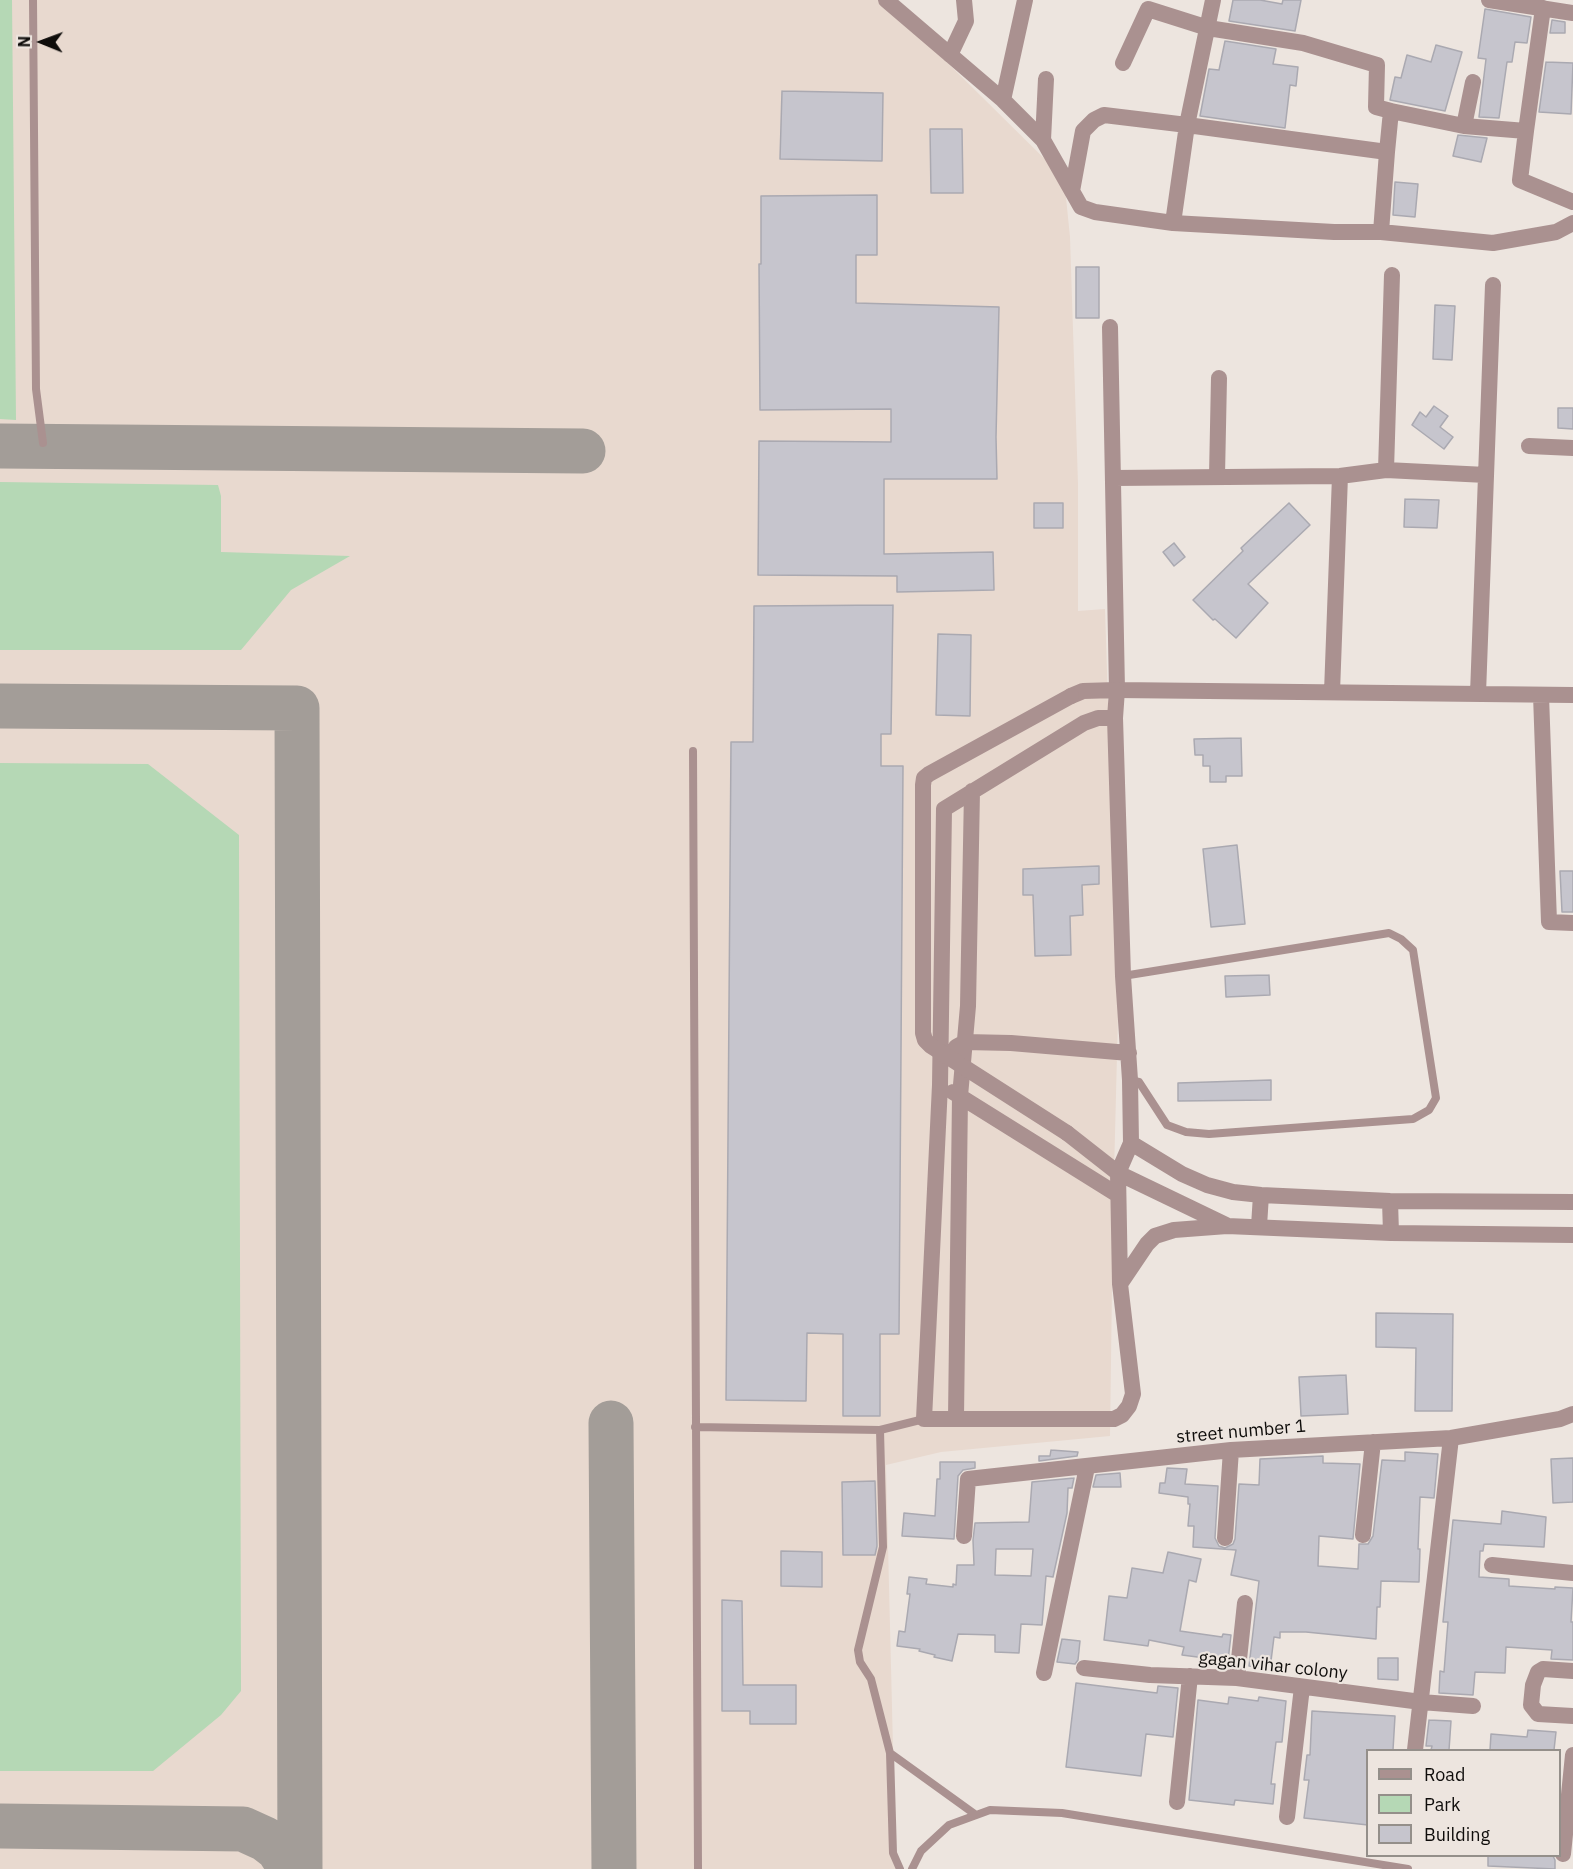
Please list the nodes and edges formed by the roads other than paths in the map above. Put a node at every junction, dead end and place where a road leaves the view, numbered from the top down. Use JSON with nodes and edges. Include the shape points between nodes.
{"nodes":[{"id":1,"x":33,"y":0,"type":"edge"},
{"id":2,"x":886,"y":0,"type":"edge"},
{"id":3,"x":964,"y":0,"type":"edge"},
{"id":4,"x":1025,"y":0,"type":"edge"},
{"id":5,"x":1213,"y":0,"type":"edge"},
{"id":6,"x":1489,"y":0,"type":"edge"},
{"id":7,"x":1149,"y":5,"type":"edge"},
{"id":8,"x":1543,"y":8,"type":"junction"},
{"id":9,"x":1573,"y":13,"type":"edge"},
{"id":10,"x":1208,"y":28,"type":"junction"},
{"id":11,"x":950,"y":55,"type":"junction"},
{"id":12,"x":1123,"y":63,"type":"dead end"},
{"id":13,"x":1046,"y":79,"type":"dead end"},
{"id":14,"x":1473,"y":82,"type":"dead end"},
{"id":15,"x":1004,"y":100,"type":"junction"},
{"id":16,"x":1392,"y":111,"type":"junction"},
{"id":17,"x":1187,"y":125,"type":"junction"},
{"id":18,"x":1464,"y":126,"type":"junction"},
{"id":19,"x":1526,"y":131,"type":"junction"},
{"id":20,"x":1043,"y":140,"type":"junction"},
{"id":21,"x":1388,"y":152,"type":"junction"},
{"id":22,"x":1072,"y":191,"type":"junction"},
{"id":23,"x":1573,"y":202,"type":"edge"},
{"id":24,"x":1173,"y":223,"type":"junction"},
{"id":25,"x":1573,"y":223,"type":"edge"},
{"id":26,"x":1381,"y":232,"type":"junction"},
{"id":27,"x":1392,"y":275,"type":"dead end"},
{"id":28,"x":1493,"y":285,"type":"dead end"},
{"id":29,"x":1110,"y":327,"type":"dead end"},
{"id":30,"x":1219,"y":378,"type":"dead end"},
{"id":31,"x":43,"y":443,"type":"dead end"},
{"id":32,"x":1529,"y":446,"type":"dead end"},
{"id":33,"x":1573,"y":447,"type":"edge"},
{"id":34,"x":1386,"y":470,"type":"junction"},
{"id":35,"x":1486,"y":475,"type":"junction"},
{"id":36,"x":1217,"y":476,"type":"junction"},
{"id":37,"x":1340,"y":476,"type":"junction"},
{"id":38,"x":1114,"y":478,"type":"junction"},
{"id":39,"x":1116,"y":690,"type":"junction"},
{"id":40,"x":1332,"y":692,"type":"junction"},
{"id":41,"x":1478,"y":694,"type":"junction"},
{"id":42,"x":1541,"y":695,"type":"junction"},
{"id":43,"x":1573,"y":695,"type":"edge"},
{"id":44,"x":1115,"y":718,"type":"junction"},
{"id":45,"x":693,"y":751,"type":"dead end"},
{"id":46,"x":972,"y":791,"type":"junction"},
{"id":47,"x":1573,"y":923,"type":"edge"},
{"id":48,"x":1123,"y":976,"type":"junction"},
{"id":49,"x":965,"y":1042,"type":"junction"},
{"id":50,"x":1129,"y":1053,"type":"junction"},
{"id":51,"x":1130,"y":1080,"type":"junction"},
{"id":52,"x":960,"y":1096,"type":"junction"},
{"id":53,"x":1131,"y":1143,"type":"junction"},
{"id":54,"x":1118,"y":1173,"type":"junction"},
{"id":55,"x":1118,"y":1195,"type":"junction"},
{"id":56,"x":1261,"y":1195,"type":"junction"},
{"id":57,"x":1390,"y":1201,"type":"junction"},
{"id":58,"x":1573,"y":1202,"type":"edge"},
{"id":59,"x":1227,"y":1226,"type":"junction"},
{"id":60,"x":1259,"y":1226,"type":"junction"},
{"id":61,"x":1391,"y":1233,"type":"junction"},
{"id":62,"x":1573,"y":1235,"type":"edge"},
{"id":63,"x":1120,"y":1284,"type":"junction"},
{"id":64,"x":1573,"y":1414,"type":"edge"},
{"id":65,"x":956,"y":1418,"type":"junction"},
{"id":66,"x":924,"y":1419,"type":"junction"},
{"id":67,"x":695,"y":1427,"type":"junction"},
{"id":68,"x":880,"y":1430,"type":"junction"},
{"id":69,"x":1451,"y":1438,"type":"junction"},
{"id":70,"x":1373,"y":1442,"type":"junction"},
{"id":71,"x":1231,"y":1450,"type":"junction"},
{"id":72,"x":1087,"y":1467,"type":"junction"},
{"id":73,"x":1363,"y":1535,"type":"dead end"},
{"id":74,"x":964,"y":1536,"type":"dead end"},
{"id":75,"x":1225,"y":1538,"type":"dead end"},
{"id":76,"x":1492,"y":1565,"type":"dead end"},
{"id":77,"x":1573,"y":1573,"type":"edge"},
{"id":78,"x":1245,"y":1603,"type":"dead end"},
{"id":79,"x":1084,"y":1668,"type":"dead end"},
{"id":80,"x":1573,"y":1671,"type":"edge"},
{"id":81,"x":1044,"y":1673,"type":"dead end"},
{"id":82,"x":1190,"y":1677,"type":"junction"},
{"id":83,"x":1237,"y":1678,"type":"junction"},
{"id":84,"x":1302,"y":1687,"type":"junction"},
{"id":85,"x":1421,"y":1702,"type":"junction"},
{"id":86,"x":1473,"y":1706,"type":"dead end"},
{"id":87,"x":1573,"y":1716,"type":"edge"},
{"id":88,"x":1415,"y":1749,"type":"edge"},
{"id":89,"x":1573,"y":1751,"type":"edge"},
{"id":90,"x":890,"y":1753,"type":"junction"},
{"id":91,"x":1177,"y":1802,"type":"dead end"},
{"id":92,"x":1563,"y":1812,"type":"edge"},
{"id":93,"x":976,"y":1815,"type":"junction"},
{"id":94,"x":1287,"y":1817,"type":"dead end"},
{"id":95,"x":1563,"y":1854,"type":"dead end"},
{"id":96,"x":698,"y":1869,"type":"edge"},
{"id":97,"x":900,"y":1869,"type":"edge"},
{"id":98,"x":912,"y":1869,"type":"edge"},
{"id":99,"x":1407,"y":1869,"type":"edge"}],
"edges":[{"from":1,"to":31,"type":"lane","via":[[36,389]]},
{"from":2,"to":11,"type":"street"},
{"from":3,"to":11,"type":"street","via":[[966,21]]},
{"from":4,"to":15,"type":"street"},
{"from":5,"to":10,"type":"street"},
{"from":6,"to":8,"type":"street"},
{"from":7,"to":10,"type":"street"},
{"from":7,"to":12,"type":"street"},
{"from":8,"to":9,"type":"street"},
{"from":8,"to":19,"type":"street"},
{"from":10,"to":16,"type":"street","via":[[1303,43],[1377,65],[1376,107]]},
{"from":10,"to":17,"type":"street"},
{"from":11,"to":15,"type":"street"},
{"from":13,"to":20,"type":"street"},
{"from":14,"to":18,"type":"street"},
{"from":15,"to":20,"type":"street"},
{"from":16,"to":18,"type":"street"},
{"from":16,"to":21,"type":"street"},
{"from":17,"to":21,"type":"street"},
{"from":17,"to":22,"type":"street","via":[[1104,115],[1094,120],[1083,131]]},
{"from":17,"to":24,"type":"street"},
{"from":18,"to":19,"type":"street"},
{"from":19,"to":23,"type":"street","via":[[1520,180]]},
{"from":20,"to":22,"type":"street"},
{"from":21,"to":26,"type":"street"},
{"from":22,"to":24,"type":"street","via":[[1080,207],[1095,212]]},
{"from":24,"to":26,"type":"street"},
{"from":25,"to":26,"type":"street","via":[[1556,232],[1493,243]]},
{"from":27,"to":34,"type":"street"},
{"from":28,"to":35,"type":"street"},
{"from":29,"to":38,"type":"street"},
{"from":30,"to":36,"type":"street"},
{"from":32,"to":33,"type":"street"},
{"from":34,"to":35,"type":"street"},
{"from":34,"to":37,"type":"street"},
{"from":35,"to":41,"type":"street"},
{"from":36,"to":37,"type":"street"},
{"from":36,"to":38,"type":"street"},
{"from":37,"to":40,"type":"street"},
{"from":38,"to":39,"type":"street"},
{"from":39,"to":40,"type":"street"},
{"from":39,"to":44,"type":"street"},
{"from":39,"to":54,"type":"street","bridge":true,"via":[[1083,691],[1071,696],[928,774],[922,785],[925,1040],[1067,1133]]},
{"from":40,"to":41,"type":"street"},
{"from":41,"to":42,"type":"street"},
{"from":42,"to":43,"type":"street"},
{"from":42,"to":47,"type":"street","via":[[1549,922]]},
{"from":44,"to":46,"type":"street","via":[[1084,723]]},
{"from":44,"to":48,"type":"street"},
{"from":45,"to":67,"type":"lane"},
{"from":46,"to":49,"type":"street"},
{"from":46,"to":66,"type":"street","via":[[944,809],[940,1085]]},
{"from":48,"to":50,"type":"street"},
{"from":48,"to":51,"type":"lane","via":[[1389,933],[1413,950],[1436,1098],[1429,1110],[1413,1119],[1209,1134],[1167,1125],[1140,1082]]},
{"from":49,"to":50,"type":"street"},
{"from":49,"to":52,"type":"street","via":[[957,1046],[946,1075],[950,1089]]},
{"from":50,"to":51,"type":"street"},
{"from":51,"to":53,"type":"street"},
{"from":52,"to":55,"type":"street"},
{"from":52,"to":65,"type":"street"},
{"from":53,"to":54,"type":"street"},
{"from":53,"to":56,"type":"street","via":[[1208,1185]]},
{"from":54,"to":55,"type":"street"},
{"from":54,"to":59,"type":"street"},
{"from":55,"to":63,"type":"street"},
{"from":56,"to":57,"type":"street"},
{"from":56,"to":60,"type":"street"},
{"from":57,"to":58,"type":"street"},
{"from":57,"to":61,"type":"street"},
{"from":59,"to":60,"type":"street"},
{"from":59,"to":63,"type":"street","via":[[1174,1230],[1155,1236]]},
{"from":60,"to":61,"type":"street"},
{"from":61,"to":62,"type":"street"},
{"from":63,"to":65,"type":"street","via":[[1133,1394],[1122,1415],[1114,1419]]},
{"from":64,"to":69,"type":"street","name":"street number 1"},
{"from":65,"to":66,"type":"street"},
{"from":66,"to":68,"type":"lane"},
{"from":67,"to":68,"type":"lane"},
{"from":67,"to":96,"type":"lane"},
{"from":68,"to":90,"type":"lane","via":[[883,1547],[858,1650]]},
{"from":69,"to":70,"type":"street","name":"street number 1"},
{"from":69,"to":85,"type":"street"},
{"from":70,"to":71,"type":"street","name":"street number 1"},
{"from":70,"to":73,"type":"street"},
{"from":71,"to":72,"type":"street","name":"street number 1"},
{"from":71,"to":75,"type":"street"},
{"from":72,"to":74,"type":"street","name":"street number 1","via":[[968,1479]]},
{"from":72,"to":81,"type":"street"},
{"from":76,"to":77,"type":"street"},
{"from":78,"to":83,"type":"street"},
{"from":79,"to":82,"type":"street","name":"gagan vihar colony"},
{"from":80,"to":87,"type":"street","via":[[1538,1672],[1531,1705],[1538,1714]]},
{"from":82,"to":83,"type":"street","name":"gagan vihar colony"},
{"from":82,"to":91,"type":"street"},
{"from":83,"to":84,"type":"street","name":"gagan vihar colony"},
{"from":84,"to":85,"type":"street","name":"gagan vihar colony"},
{"from":84,"to":94,"type":"street"},
{"from":85,"to":86,"type":"street","name":"gagan vihar colony"},
{"from":85,"to":88,"type":"street"},
{"from":89,"to":92,"type":"street"},
{"from":90,"to":93,"type":"lane"},
{"from":90,"to":97,"type":"lane","via":[[893,1853]]},
{"from":92,"to":95,"type":"street"},
{"from":93,"to":98,"type":"lane","via":[[949,1825],[921,1851]]},
{"from":93,"to":99,"type":"lane","via":[[990,1810],[1062,1813]]}]}
